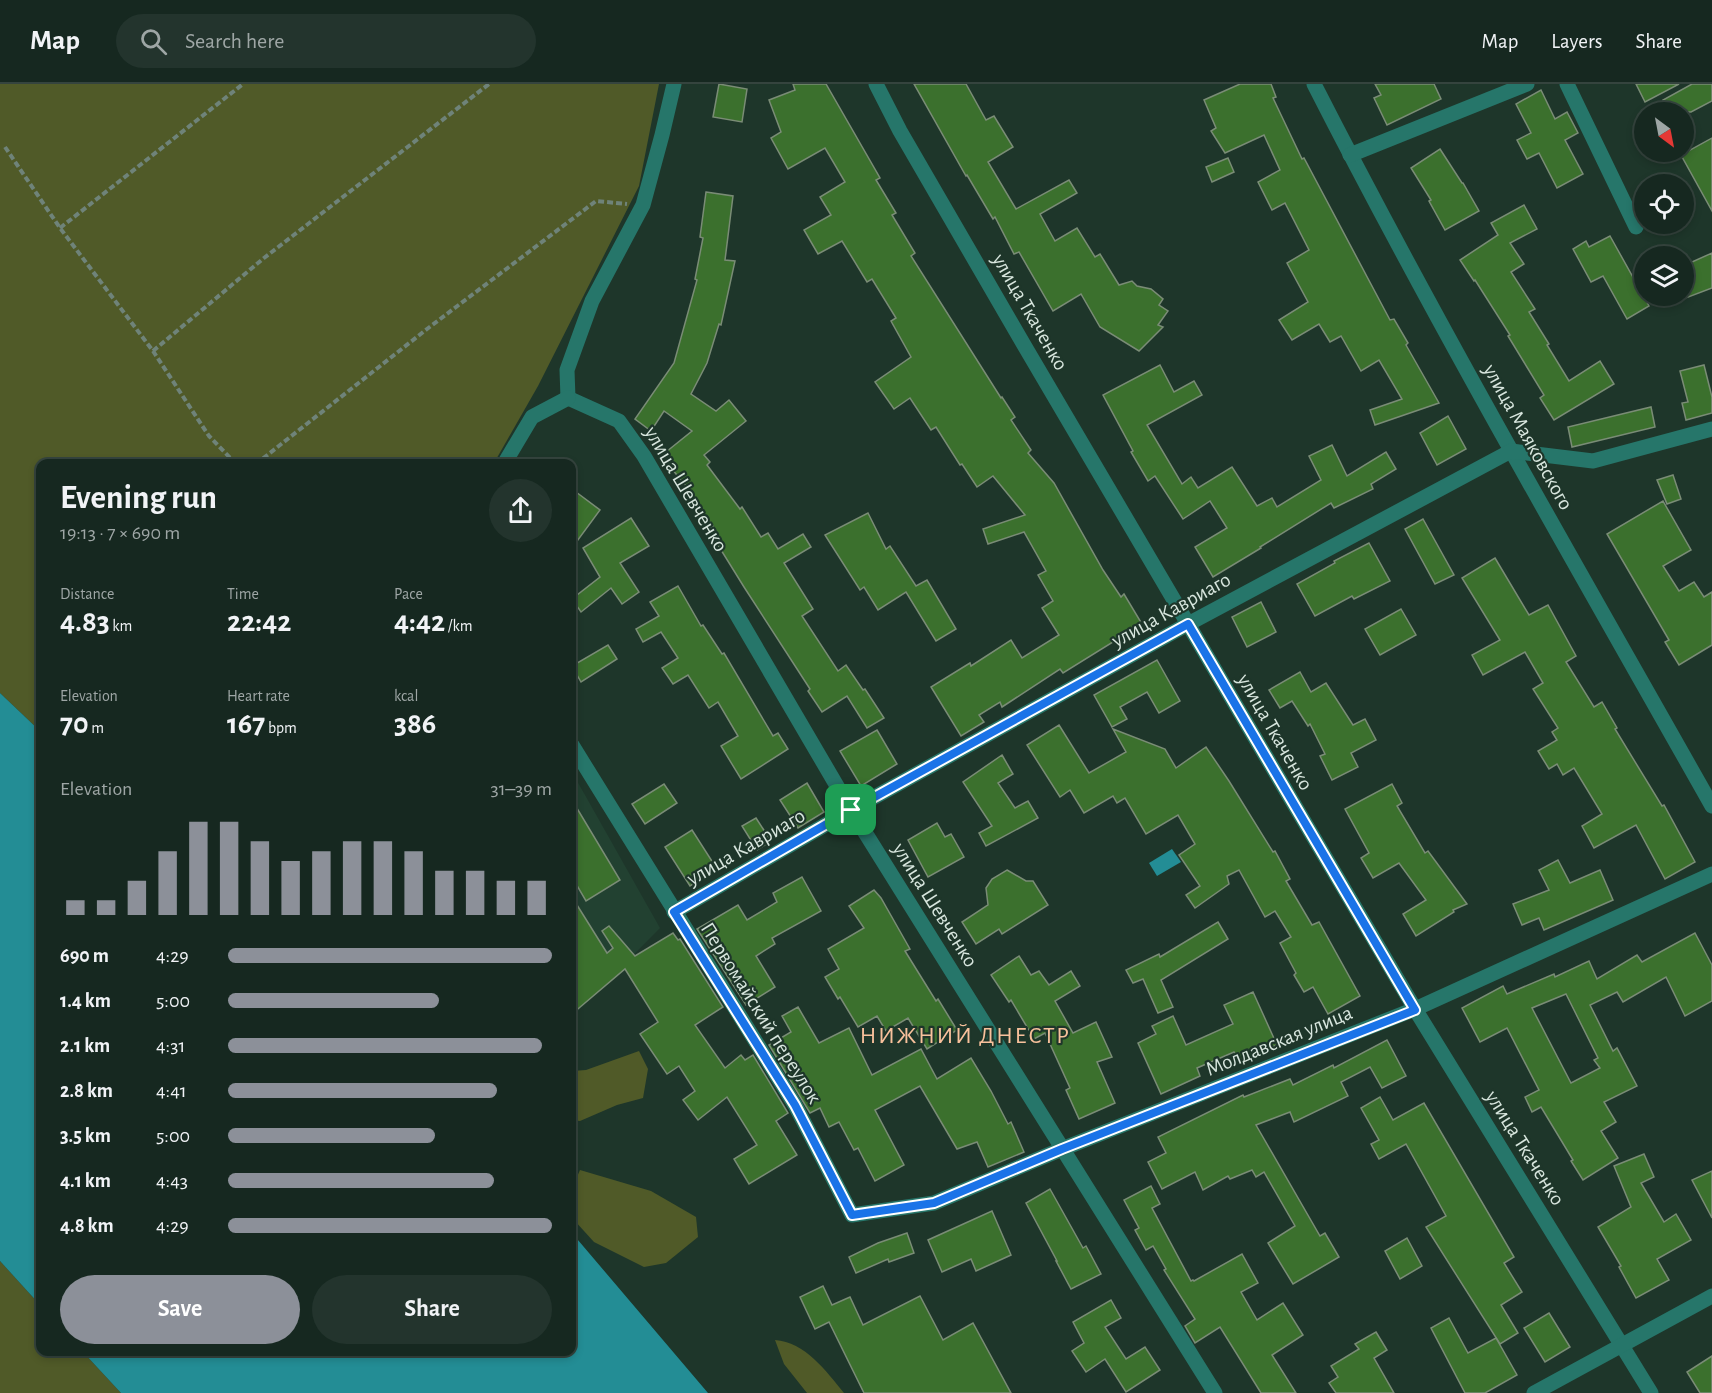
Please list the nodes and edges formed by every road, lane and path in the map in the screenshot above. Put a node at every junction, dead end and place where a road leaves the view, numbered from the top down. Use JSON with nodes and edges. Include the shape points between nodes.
{"nodes":[{"id":1,"x":243,"y":84,"type":"edge"},
{"id":2,"x":489,"y":84,"type":"edge"},
{"id":3,"x":674,"y":84,"type":"edge"},
{"id":4,"x":876,"y":84,"type":"edge"},
{"id":5,"x":1314,"y":84,"type":"edge"},
{"id":6,"x":1527,"y":84,"type":"edge"},
{"id":7,"x":1567,"y":84,"type":"edge"},
{"id":8,"x":5,"y":147,"type":"dead end"},
{"id":9,"x":1350,"y":155,"type":"junction"},
{"id":10,"x":643,"y":205,"type":"junction"},
{"id":11,"x":1634,"y":223,"type":"edge"},
{"id":12,"x":60,"y":228,"type":"junction"},
{"id":13,"x":153,"y":351,"type":"junction"},
{"id":14,"x":568,"y":398,"type":"junction"},
{"id":15,"x":1712,"y":429,"type":"edge"},
{"id":16,"x":1511,"y":451,"type":"junction"},
{"id":17,"x":231,"y":459,"type":"edge"},
{"id":18,"x":262,"y":459,"type":"edge"},
{"id":19,"x":507,"y":459,"type":"edge"},
{"id":20,"x":1188,"y":624,"type":"junction"},
{"id":21,"x":576,"y":752,"type":"edge"},
{"id":22,"x":1712,"y":806,"type":"edge"},
{"id":23,"x":851,"y":810,"type":"junction"},
{"id":24,"x":1712,"y":874,"type":"edge"},
{"id":25,"x":674,"y":912,"type":"junction"},
{"id":26,"x":1415,"y":1010,"type":"junction"},
{"id":27,"x":1062,"y":1149,"type":"junction"},
{"id":28,"x":852,"y":1215,"type":"joint"},
{"id":29,"x":1712,"y":1296,"type":"edge"},
{"id":30,"x":1623,"y":1346,"type":"junction"},
{"id":31,"x":1215,"y":1393,"type":"edge"},
{"id":32,"x":1534,"y":1393,"type":"edge"},
{"id":33,"x":1651,"y":1393,"type":"edge"}],
"edges":[{"from":1,"to":12,"type":"path"},
{"from":2,"to":13,"type":"path","via":[[264,258]]},
{"from":3,"to":10,"type":"street"},
{"from":4,"to":20,"type":"street","name":"улица Ткаченко"},
{"from":5,"to":9,"type":"street","name":"улица Маяковского"},
{"from":6,"to":9,"type":"street"},
{"from":7,"to":11,"type":"street"},
{"from":8,"to":12,"type":"path"},
{"from":9,"to":16,"type":"street","name":"улица Маяковского"},
{"from":10,"to":14,"type":"street","via":[[592,301],[567,370]]},
{"from":10,"to":18,"type":"path","via":[[596,201]]},
{"from":12,"to":13,"type":"path"},
{"from":13,"to":17,"type":"path","via":[[209,436]]},
{"from":14,"to":19,"type":"street","via":[[532,417]]},
{"from":14,"to":23,"type":"street","name":"улица Шевченко","via":[[619,421],[644,456]]},
{"from":15,"to":16,"type":"street","via":[[1593,461]]},
{"from":16,"to":20,"type":"street","name":"улица Кавриаго"},
{"from":16,"to":22,"type":"street","name":"улица Маяковского"},
{"from":20,"to":23,"type":"street","name":"улица Кавриаго"},
{"from":20,"to":26,"type":"street","name":"улица Ткаченко"},
{"from":21,"to":25,"type":"street","name":"Первомайский переулок"},
{"from":23,"to":25,"type":"street","name":"улица Кавриаго"},
{"from":23,"to":27,"type":"street","name":"улица Шевченко"},
{"from":24,"to":26,"type":"street","name":"Молдавская улица"},
{"from":25,"to":28,"type":"street","name":"Первомайский переулок","via":[[795,1105]]},
{"from":26,"to":27,"type":"street","name":"Молдавская улица"},
{"from":26,"to":30,"type":"street","name":"улица Ткаченко"},
{"from":27,"to":28,"type":"street","name":"Молдавская улица","via":[[934,1203]]},
{"from":27,"to":31,"type":"street","name":"улица Шевченко"},
{"from":29,"to":30,"type":"street"},
{"from":30,"to":32,"type":"street"},
{"from":30,"to":33,"type":"street","name":"улица Ткаченко"}]}
